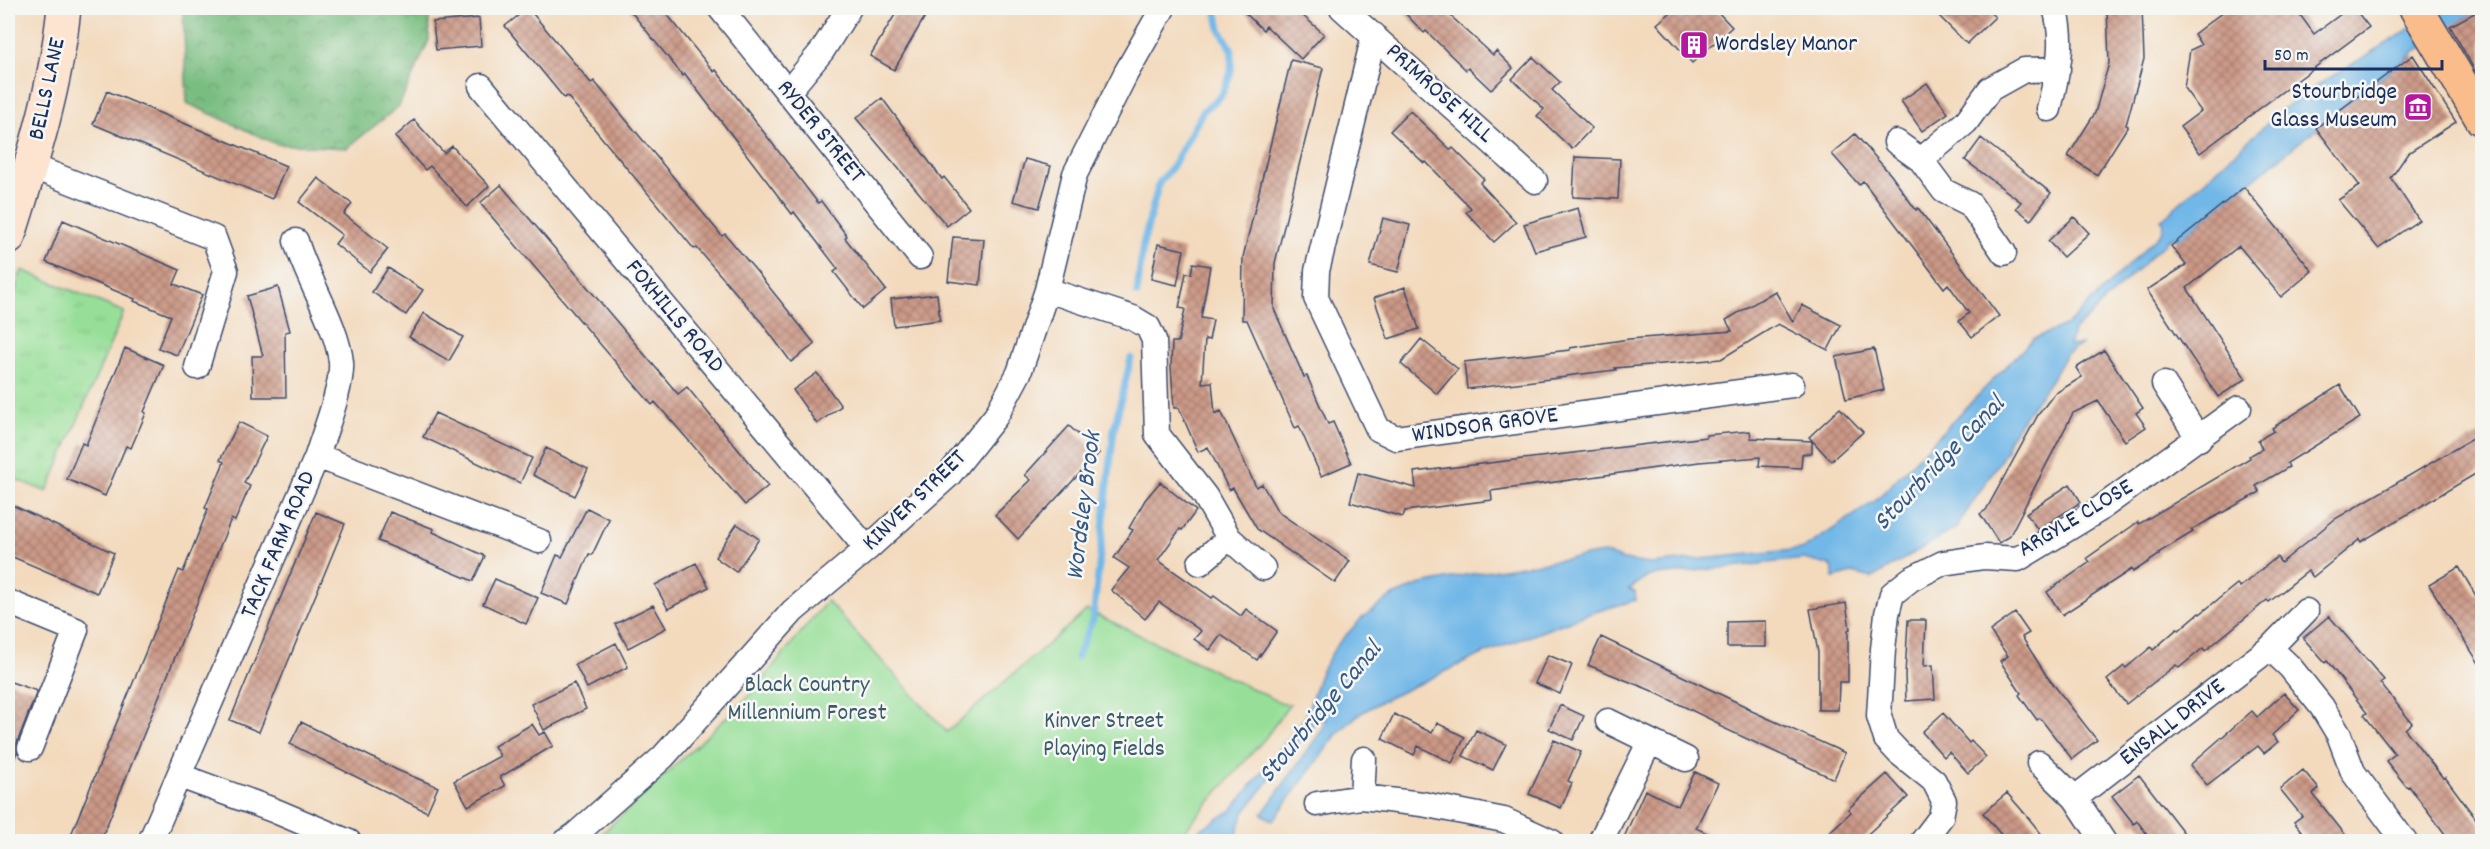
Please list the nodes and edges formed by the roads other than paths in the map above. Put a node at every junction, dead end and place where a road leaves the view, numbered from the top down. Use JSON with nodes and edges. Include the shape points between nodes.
{"nodes":[{"id":1,"x":64,"y":8,"type":"edge"},
{"id":2,"x":720,"y":8,"type":"edge"},
{"id":3,"x":849,"y":8,"type":"edge"},
{"id":4,"x":1163,"y":8,"type":"edge"},
{"id":5,"x":1342,"y":8,"type":"edge"},
{"id":6,"x":2055,"y":8,"type":"edge"},
{"id":7,"x":2416,"y":8,"type":"edge"},
{"id":8,"x":1374,"y":35,"type":"junction"},
{"id":9,"x":2058,"y":69,"type":"junction"},
{"id":10,"x":2013,"y":76,"type":"junction"},
{"id":11,"x":1974,"y":78,"type":"dead end"},
{"id":12,"x":481,"y":86,"type":"dead end"},
{"id":13,"x":788,"y":92,"type":"junction"},
{"id":14,"x":2049,"y":108,"type":"dead end"},
{"id":15,"x":2482,"y":119,"type":"edge"},
{"id":16,"x":1896,"y":142,"type":"dead end"},
{"id":17,"x":1921,"y":160,"type":"junction"},
{"id":18,"x":31,"y":166,"type":"junction"},
{"id":19,"x":1535,"y":181,"type":"dead end"},
{"id":20,"x":8,"y":238,"type":"edge"},
{"id":21,"x":296,"y":241,"type":"dead end"},
{"id":22,"x":2004,"y":253,"type":"dead end"},
{"id":23,"x":920,"y":257,"type":"dead end"},
{"id":24,"x":1047,"y":290,"type":"junction"},
{"id":25,"x":196,"y":367,"type":"dead end"},
{"id":26,"x":2164,"y":384,"type":"dead end"},
{"id":27,"x":1792,"y":385,"type":"dead end"},
{"id":28,"x":2239,"y":408,"type":"dead end"},
{"id":29,"x":2199,"y":439,"type":"junction"},
{"id":30,"x":316,"y":456,"type":"junction"},
{"id":31,"x":1229,"y":538,"type":"junction"},
{"id":32,"x":539,"y":541,"type":"dead end"},
{"id":33,"x":867,"y":549,"type":"junction"},
{"id":34,"x":1200,"y":563,"type":"dead end"},
{"id":35,"x":1263,"y":568,"type":"dead end"},
{"id":36,"x":8,"y":602,"type":"edge"},
{"id":37,"x":2306,"y":611,"type":"dead end"},
{"id":38,"x":2270,"y":648,"type":"junction"},
{"id":39,"x":1608,"y":721,"type":"dead end"},
{"id":40,"x":1649,"y":742,"type":"junction"},
{"id":41,"x":30,"y":748,"type":"dead end"},
{"id":42,"x":1364,"y":759,"type":"dead end"},
{"id":43,"x":1686,"y":759,"type":"dead end"},
{"id":44,"x":2039,"y":763,"type":"dead end"},
{"id":45,"x":180,"y":776,"type":"junction"},
{"id":46,"x":1362,"y":797,"type":"junction"},
{"id":47,"x":2075,"y":798,"type":"junction"},
{"id":48,"x":1317,"y":804,"type":"dead end"},
{"id":49,"x":150,"y":842,"type":"edge"},
{"id":50,"x":349,"y":842,"type":"edge"},
{"id":51,"x":565,"y":842,"type":"edge"},
{"id":52,"x":1552,"y":842,"type":"edge"},
{"id":53,"x":1600,"y":842,"type":"edge"},
{"id":54,"x":1922,"y":842,"type":"edge"},
{"id":55,"x":2104,"y":842,"type":"edge"},
{"id":56,"x":2404,"y":842,"type":"edge"}],
"edges":[{"from":1,"to":18,"type":"street","name":"BELLS LANE","via":[[59,54]]},
{"from":2,"to":13,"type":"street","name":"RYDER STREET"},
{"from":3,"to":13,"type":"street","via":[[822,51]]},
{"from":4,"to":24,"type":"street","name":"KINVER STREET","via":[[1076,174]]},
{"from":5,"to":8,"type":"street","name":"PRIMROSE HILL"},
{"from":6,"to":9,"type":"street","via":[[2062,41]]},
{"from":7,"to":15,"type":"highway"},
{"from":8,"to":19,"type":"street","name":"PRIMROSE HILL"},
{"from":8,"to":27,"type":"street","name":"WINDSOR GROVE","via":[[1317,271],[1316,298],[1378,429],[1396,438]]},
{"from":9,"to":10,"type":"street","via":[[2024,70]]},
{"from":9,"to":14,"type":"street"},
{"from":10,"to":11,"type":"street"},
{"from":10,"to":17,"type":"street","via":[[1990,89],[1966,122]]},
{"from":12,"to":33,"type":"street","name":"FOXHILLS ROAD"},
{"from":13,"to":23,"type":"street","name":"RYDER STREET"},
{"from":16,"to":17,"type":"street"},
{"from":17,"to":22,"type":"street","via":[[1944,191],[1970,204]]},
{"from":18,"to":20,"type":"street","name":"BELLS LANE"},
{"from":18,"to":25,"type":"street","via":[[214,238],[226,271]]},
{"from":21,"to":30,"type":"street","name":"TACK FARM ROAD","via":[[341,363],[334,405]]},
{"from":24,"to":31,"type":"street","via":[[1133,318],[1148,327],[1154,340],[1157,434],[1205,496]]},
{"from":24,"to":33,"type":"street","name":"KINVER STREET","via":[[1019,373],[996,416],[949,475]]},
{"from":26,"to":29,"type":"street"},
{"from":28,"to":29,"type":"street","name":"ARGYLE CLOSE"},
{"from":29,"to":54,"type":"street","name":"ARGYLE CLOSE","via":[[2097,511],[2018,559],[1984,557],[1943,562],[1892,594],[1884,637],[1879,716],[1886,739],[1934,781],[1944,801],[1941,817]]},
{"from":30,"to":32,"type":"street"},
{"from":30,"to":45,"type":"street","name":"TACK FARM ROAD"},
{"from":31,"to":34,"type":"street"},
{"from":31,"to":35,"type":"street"},
{"from":33,"to":51,"type":"street","name":"KINVER STREET","via":[[793,611],[663,757]]},
{"from":36,"to":41,"type":"street","via":[[76,630]]},
{"from":37,"to":38,"type":"street","name":"ENSALL DRIVE"},
{"from":38,"to":47,"type":"street","name":"ENSALL DRIVE"},
{"from":38,"to":56,"type":"street","via":[[2322,708],[2339,735],[2354,772]]},
{"from":39,"to":40,"type":"street"},
{"from":40,"to":43,"type":"street"},
{"from":40,"to":53,"type":"street"},
{"from":42,"to":46,"type":"street"},
{"from":44,"to":47,"type":"street"},
{"from":45,"to":49,"type":"street","name":"TACK FARM ROAD"},
{"from":45,"to":50,"type":"street"},
{"from":46,"to":48,"type":"street"},
{"from":46,"to":52,"type":"street","via":[[1504,820]]},
{"from":47,"to":55,"type":"street"}]}
